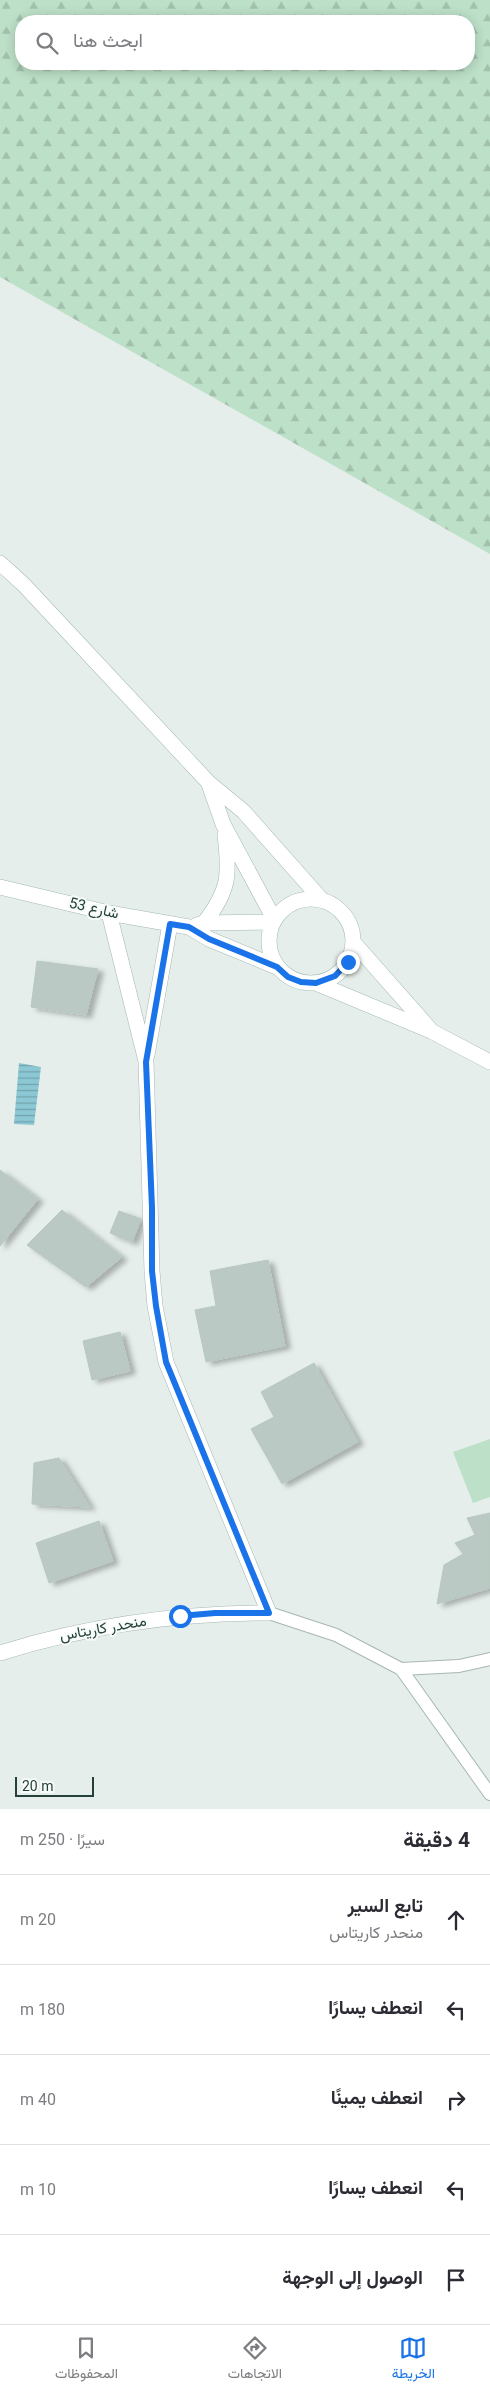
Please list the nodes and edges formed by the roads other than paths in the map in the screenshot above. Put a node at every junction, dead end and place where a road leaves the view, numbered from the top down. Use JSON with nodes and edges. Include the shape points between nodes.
{"nodes":[{"id":1,"x":0,"y":563,"type":"edge"},
{"id":2,"x":209,"y":783,"type":"junction"},
{"id":3,"x":223,"y":824,"type":"junction"},
{"id":4,"x":0,"y":887,"type":"edge"},
{"id":5,"x":321,"y":899,"type":"junction"},
{"id":6,"x":109,"y":913,"type":"junction"},
{"id":7,"x":273,"y":920,"type":"junction"},
{"id":8,"x":204,"y":923,"type":"junction"},
{"id":9,"x":170,"y":924,"type":"junction"},
{"id":10,"x":189,"y":927,"type":"junction"},
{"id":11,"x":354,"y":943,"type":"junction"},
{"id":12,"x":277,"y":967,"type":"junction"},
{"id":13,"x":316,"y":983,"type":"junction"},
{"id":14,"x":432,"y":1032,"type":"junction"},
{"id":15,"x":146,"y":1062,"type":"junction"},
{"id":16,"x":490,"y":1062,"type":"edge"},
{"id":17,"x":269,"y":1613,"type":"junction"},
{"id":18,"x":0,"y":1653,"type":"edge"},
{"id":19,"x":490,"y":1659,"type":"edge"},
{"id":20,"x":401,"y":1669,"type":"junction"},
{"id":21,"x":490,"y":1794,"type":"edge"}],
"edges":[{"from":1,"to":2,"type":"street"},
{"from":2,"to":3,"type":"street"},
{"from":2,"to":5,"type":"street","via":[[243,811]]},
{"from":3,"to":7,"type":"street"},
{"from":3,"to":8,"type":"street","via":[[229,866],[227,878],[220,902]]},
{"from":4,"to":6,"type":"street","name":"شارع 53"},
{"from":5,"to":7,"type":"street","via":[[303,899],[287,905]]},
{"from":5,"to":11,"type":"street","via":[[339,908],[351,924]]},
{"from":6,"to":9,"type":"street","name":"شارع 53"},
{"from":6,"to":15,"type":"street"},
{"from":7,"to":8,"type":"street"},
{"from":7,"to":12,"type":"street","via":[[268,937],[270,953]]},
{"from":8,"to":10,"type":"street"},
{"from":9,"to":10,"type":"street","name":"شارع 53"},
{"from":9,"to":15,"type":"street"},
{"from":10,"to":12,"type":"street","via":[[209,939]]},
{"from":11,"to":13,"type":"street","via":[[348,962],[335,976]]},
{"from":11,"to":14,"type":"street"},
{"from":12,"to":13,"type":"street","via":[[288,977]]},
{"from":13,"to":14,"type":"street"},
{"from":14,"to":16,"type":"street"},
{"from":15,"to":17,"type":"street","via":[[152,1271],[166,1362]]},
{"from":17,"to":18,"type":"street","name":"منحدر كاريتاس","via":[[215,1613],[140,1621],[48,1638]]},
{"from":17,"to":20,"type":"lane","via":[[336,1635]]},
{"from":19,"to":20,"type":"lane","via":[[459,1666]]},
{"from":20,"to":21,"type":"lane"}]}
